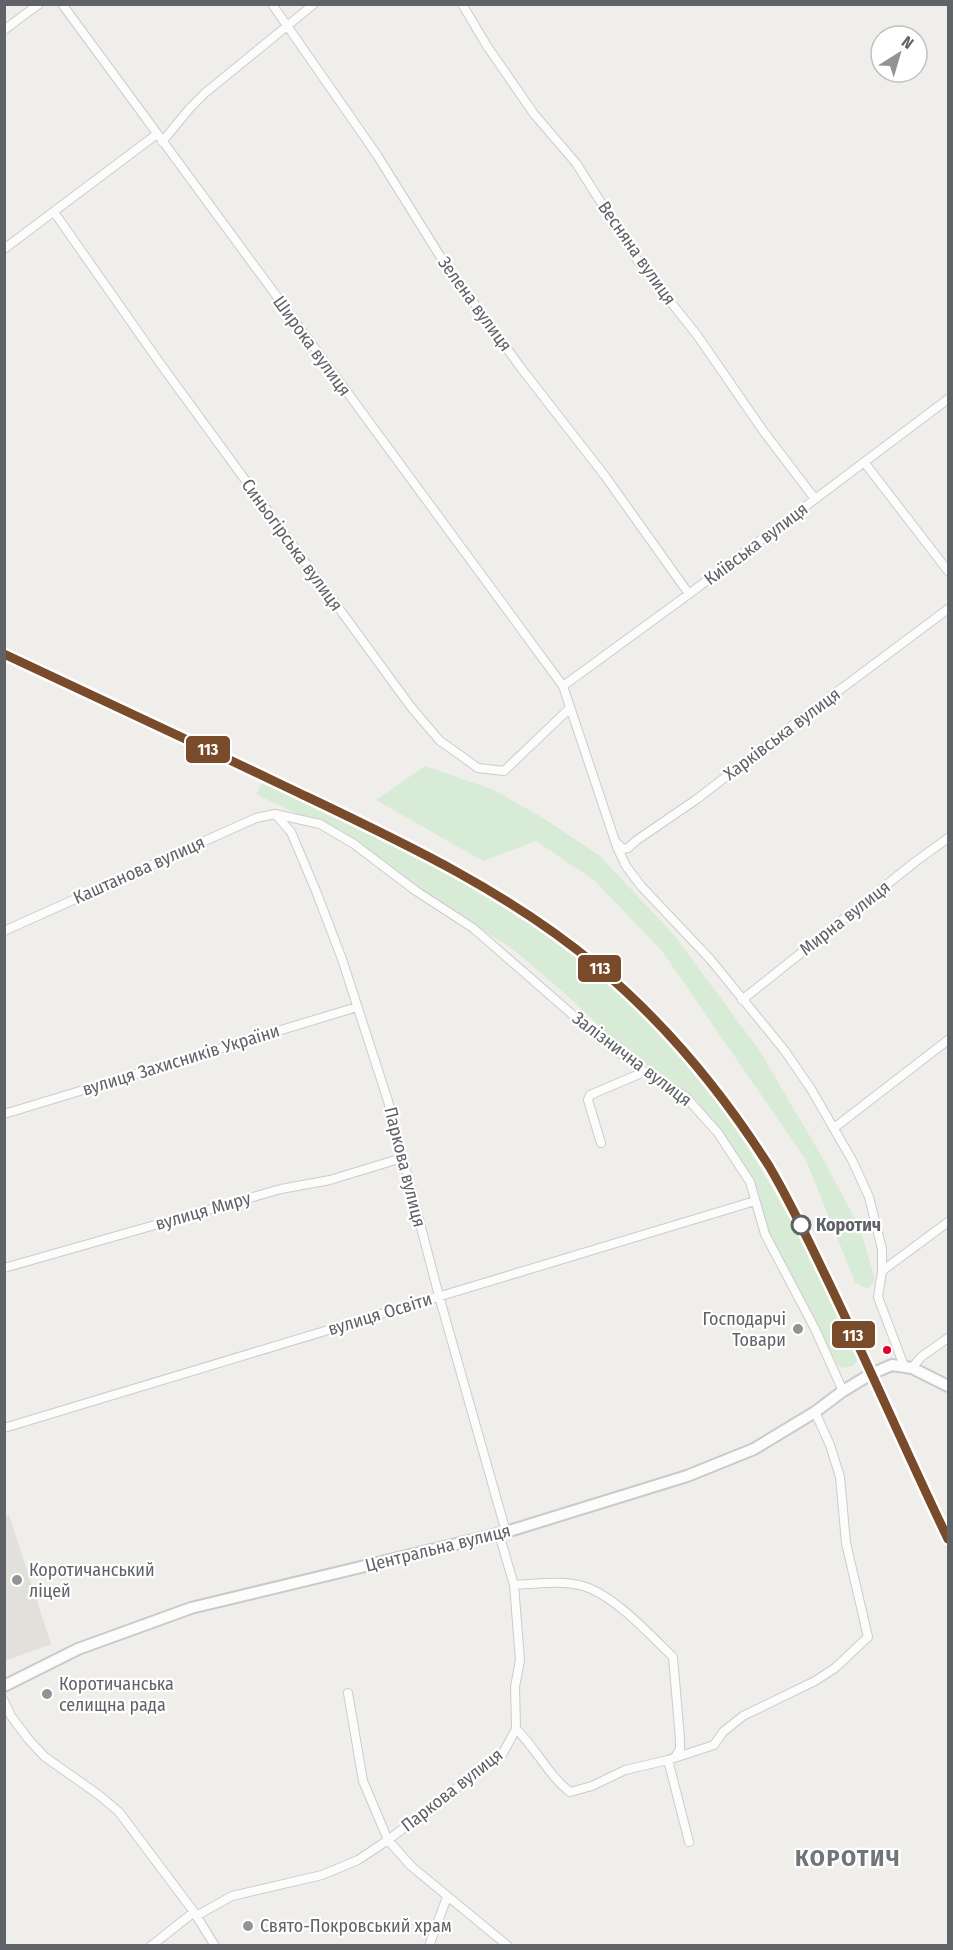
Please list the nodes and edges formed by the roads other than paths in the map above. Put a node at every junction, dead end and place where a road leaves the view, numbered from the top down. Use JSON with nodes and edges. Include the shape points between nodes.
{"nodes":[{"id":1,"x":39,"y":4,"type":"edge"},
{"id":2,"x":62,"y":4,"type":"edge"},
{"id":3,"x":272,"y":4,"type":"edge"},
{"id":4,"x":314,"y":4,"type":"edge"},
{"id":5,"x":462,"y":4,"type":"edge"},
{"id":6,"x":287,"y":25,"type":"junction"},
{"id":7,"x":4,"y":30,"type":"edge"},
{"id":8,"x":157,"y":134,"type":"junction"},
{"id":9,"x":162,"y":142,"type":"junction"},
{"id":10,"x":54,"y":212,"type":"junction"},
{"id":11,"x":4,"y":249,"type":"edge"},
{"id":12,"x":948,"y":399,"type":"edge"},
{"id":13,"x":864,"y":462,"type":"junction"},
{"id":14,"x":815,"y":499,"type":"junction"},
{"id":15,"x":948,"y":571,"type":"edge"},
{"id":16,"x":689,"y":594,"type":"junction"},
{"id":17,"x":948,"y":609,"type":"edge"},
{"id":18,"x":562,"y":686,"type":"junction"},
{"id":19,"x":570,"y":708,"type":"junction"},
{"id":20,"x":275,"y":814,"type":"junction"},
{"id":21,"x":948,"y":838,"type":"edge"},
{"id":22,"x":615,"y":841,"type":"junction"},
{"id":23,"x":4,"y":931,"type":"edge"},
{"id":24,"x":742,"y":1000,"type":"junction"},
{"id":25,"x":357,"y":1007,"type":"junction"},
{"id":26,"x":948,"y":1040,"type":"edge"},
{"id":27,"x":644,"y":1072,"type":"junction"},
{"id":28,"x":4,"y":1114,"type":"edge"},
{"id":29,"x":834,"y":1128,"type":"junction"},
{"id":30,"x":601,"y":1143,"type":"dead end"},
{"id":31,"x":402,"y":1158,"type":"junction"},
{"id":32,"x":755,"y":1201,"type":"junction"},
{"id":33,"x":948,"y":1222,"type":"edge"},
{"id":34,"x":4,"y":1268,"type":"edge"},
{"id":35,"x":882,"y":1271,"type":"junction"},
{"id":36,"x":439,"y":1296,"type":"junction"},
{"id":37,"x":948,"y":1338,"type":"edge"},
{"id":38,"x":908,"y":1367,"type":"junction"},
{"id":39,"x":948,"y":1386,"type":"edge"},
{"id":40,"x":843,"y":1391,"type":"junction"},
{"id":41,"x":815,"y":1412,"type":"junction"},
{"id":42,"x":4,"y":1428,"type":"edge"},
{"id":43,"x":502,"y":1533,"type":"junction"},
{"id":44,"x":514,"y":1585,"type":"junction"},
{"id":45,"x":4,"y":1686,"type":"edge"},
{"id":46,"x":348,"y":1693,"type":"dead end"},
{"id":47,"x":4,"y":1701,"type":"edge"},
{"id":48,"x":516,"y":1729,"type":"junction"},
{"id":49,"x":672,"y":1759,"type":"junction"},
{"id":50,"x":388,"y":1840,"type":"junction"},
{"id":51,"x":689,"y":1842,"type":"dead end"},
{"id":52,"x":447,"y":1897,"type":"junction"},
{"id":53,"x":195,"y":1914,"type":"junction"},
{"id":54,"x":151,"y":1946,"type":"edge"},
{"id":55,"x":215,"y":1946,"type":"edge"},
{"id":56,"x":429,"y":1946,"type":"edge"},
{"id":57,"x":508,"y":1946,"type":"edge"}],
"edges":[{"from":1,"to":7,"type":"street"},
{"from":2,"to":8,"type":"street","name":"Широка вулиця"},
{"from":3,"to":6,"type":"street","name":"Зелена вулиця"},
{"from":4,"to":6,"type":"street"},
{"from":5,"to":14,"type":"street","name":"Весняна вулиця","via":[[534,114],[576,163],[638,261]]},
{"from":6,"to":9,"type":"street","via":[[205,93]]},
{"from":6,"to":16,"type":"street","name":"Зелена вулиця","via":[[377,155],[440,256]]},
{"from":8,"to":9,"type":"street","name":"Широка вулиця"},
{"from":8,"to":10,"type":"street"},
{"from":9,"to":18,"type":"street","name":"Широка вулиця"},
{"from":10,"to":11,"type":"street"},
{"from":10,"to":19,"type":"street","name":"Синьогірська вулиця","via":[[311,572],[440,741],[478,768],[504,771]]},
{"from":12,"to":13,"type":"street","name":"Київська вулиця"},
{"from":13,"to":14,"type":"street","name":"Київська вулиця"},
{"from":13,"to":15,"type":"street"},
{"from":14,"to":16,"type":"street","name":"Київська вулиця"},
{"from":16,"to":18,"type":"street","name":"Київська вулиця"},
{"from":17,"to":22,"type":"street","name":"Харківська вулиця","via":[[628,848],[623,849]]},
{"from":18,"to":19,"type":"street","name":"Широка вулиця"},
{"from":19,"to":22,"type":"street","name":"Широка вулиця"},
{"from":20,"to":23,"type":"street","name":"Каштанова вулиця","via":[[255,818]]},
{"from":20,"to":25,"type":"street","name":"Паркова вулиця","via":[[291,832]]},
{"from":20,"to":27,"type":"street","name":"Залізнична вулиця","via":[[320,824],[354,844],[473,928]]},
{"from":21,"to":24,"type":"street","name":"Мирна вулиця"},
{"from":22,"to":24,"type":"street","name":"Широка вулиця","via":[[641,886],[710,959]]},
{"from":24,"to":29,"type":"street","name":"Широка вулиця","via":[[785,1052]]},
{"from":25,"to":28,"type":"street","name":"вулиця Захисників України"},
{"from":25,"to":31,"type":"street","name":"Паркова вулиця"},
{"from":26,"to":29,"type":"street"},
{"from":27,"to":30,"type":"street","via":[[588,1098]]},
{"from":27,"to":32,"type":"street","name":"Залізнична вулиця","via":[[685,1096],[703,1114],[745,1173]]},
{"from":29,"to":35,"type":"street","name":"Широка вулиця","via":[[869,1197],[882,1249]]},
{"from":31,"to":34,"type":"street","name":"вулиця Миру"},
{"from":31,"to":36,"type":"street","name":"Паркова вулиця"},
{"from":32,"to":36,"type":"street","name":"вулиця Освіти"},
{"from":32,"to":40,"type":"street","name":"Залізнична вулиця","via":[[765,1234]]},
{"from":33,"to":35,"type":"street"},
{"from":35,"to":38,"type":"street","name":"Широка вулиця","via":[[878,1297]]},
{"from":36,"to":42,"type":"street","name":"вулиця Освіти"},
{"from":36,"to":43,"type":"street","name":"Паркова вулиця"},
{"from":37,"to":38,"type":"street"},
{"from":38,"to":39,"type":"street"},
{"from":38,"to":40,"type":"street","name":"Центральна вулиця","via":[[892,1365]]},
{"from":40,"to":41,"type":"street","name":"Центральна вулиця"},
{"from":41,"to":43,"type":"street","name":"Центральна вулиця","via":[[754,1449],[687,1476]]},
{"from":41,"to":49,"type":"street","via":[[840,1477],[846,1543],[868,1637],[815,1681],[743,1716],[714,1745]]},
{"from":43,"to":44,"type":"street","name":"Паркова вулиця"},
{"from":43,"to":45,"type":"street","name":"Центральна вулиця","via":[[191,1608],[78,1649]]},
{"from":44,"to":48,"type":"street","name":"Паркова вулиця","via":[[520,1660],[515,1687]]},
{"from":44,"to":49,"type":"street","via":[[583,1586],[633,1619],[673,1657],[680,1749]]},
{"from":46,"to":50,"type":"street","via":[[363,1781]]},
{"from":47,"to":53,"type":"street","via":[[28,1740],[45,1757],[119,1812]]},
{"from":48,"to":49,"type":"street","via":[[560,1785],[570,1792],[625,1770]]},
{"from":48,"to":50,"type":"street","name":"Паркова вулиця","via":[[503,1753]]},
{"from":49,"to":51,"type":"street"},
{"from":50,"to":52,"type":"street"},
{"from":50,"to":53,"type":"street","name":"Паркова вулиця","via":[[358,1860],[322,1875],[232,1896]]},
{"from":52,"to":56,"type":"street"},
{"from":52,"to":57,"type":"street"},
{"from":53,"to":54,"type":"street","name":"Паркова вулиця"},
{"from":53,"to":55,"type":"street"}]}
